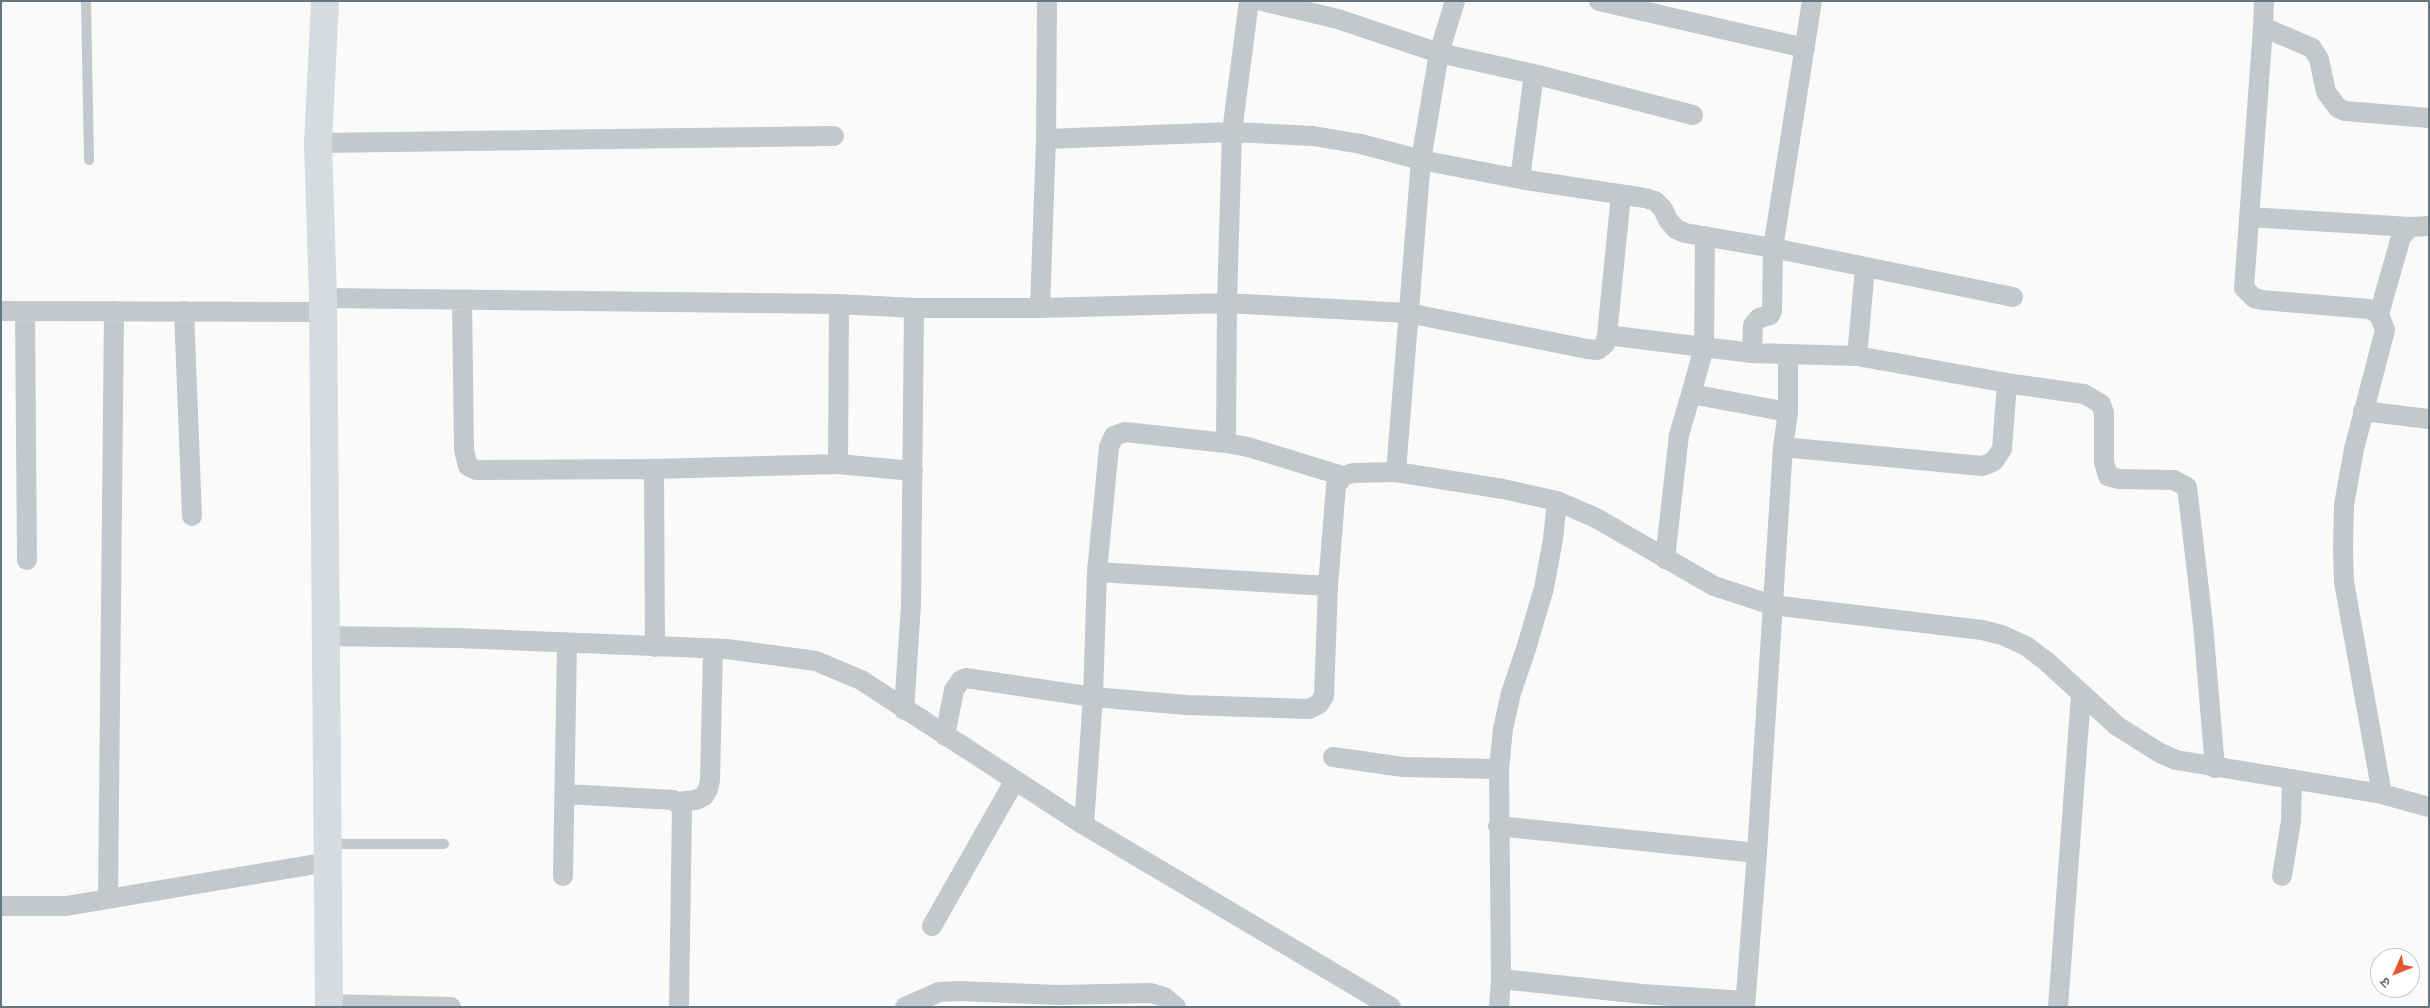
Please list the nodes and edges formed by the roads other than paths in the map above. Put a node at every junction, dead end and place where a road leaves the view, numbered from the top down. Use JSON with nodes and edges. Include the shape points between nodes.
{"nodes":[{"id":1,"x":86,"y":1,"type":"edge"},
{"id":2,"x":325,"y":1,"type":"edge"},
{"id":3,"x":1047,"y":1,"type":"edge"},
{"id":4,"x":1249,"y":1,"type":"edge"},
{"id":5,"x":1262,"y":1,"type":"edge"},
{"id":6,"x":1455,"y":1,"type":"edge"},
{"id":7,"x":1599,"y":1,"type":"edge"},
{"id":8,"x":1812,"y":1,"type":"edge"},
{"id":9,"x":2264,"y":1,"type":"edge"},
{"id":10,"x":1648,"y":6,"type":"edge"},
{"id":11,"x":2262,"y":27,"type":"junction"},
{"id":12,"x":1804,"y":48,"type":"junction"},
{"id":13,"x":1439,"y":53,"type":"junction"},
{"id":14,"x":1534,"y":74,"type":"junction"},
{"id":15,"x":1693,"y":115,"type":"dead end"},
{"id":16,"x":2429,"y":118,"type":"edge"},
{"id":17,"x":1232,"y":132,"type":"junction"},
{"id":18,"x":834,"y":136,"type":"dead end"},
{"id":19,"x":1046,"y":139,"type":"junction"},
{"id":20,"x":318,"y":143,"type":"junction"},
{"id":21,"x":88,"y":160,"type":"dead end"},
{"id":22,"x":1421,"y":160,"type":"junction"},
{"id":23,"x":1520,"y":179,"type":"junction"},
{"id":24,"x":1620,"y":195,"type":"junction"},
{"id":25,"x":2249,"y":217,"type":"junction"},
{"id":26,"x":2419,"y":227,"type":"edge"},
{"id":27,"x":1705,"y":236,"type":"junction"},
{"id":28,"x":1773,"y":248,"type":"junction"},
{"id":29,"x":1865,"y":268,"type":"junction"},
{"id":30,"x":2012,"y":297,"type":"dead end"},
{"id":31,"x":462,"y":300,"type":"junction"},
{"id":32,"x":1227,"y":303,"type":"junction"},
{"id":33,"x":839,"y":304,"type":"junction"},
{"id":34,"x":323,"y":305,"type":"junction"},
{"id":35,"x":914,"y":308,"type":"junction"},
{"id":36,"x":1040,"y":308,"type":"junction"},
{"id":37,"x":114,"y":311,"type":"junction"},
{"id":38,"x":184,"y":311,"type":"junction"},
{"id":39,"x":1,"y":312,"type":"edge"},
{"id":40,"x":25,"y":312,"type":"junction"},
{"id":41,"x":1408,"y":313,"type":"junction"},
{"id":42,"x":2379,"y":314,"type":"junction"},
{"id":43,"x":1607,"y":335,"type":"junction"},
{"id":44,"x":1704,"y":348,"type":"junction"},
{"id":45,"x":1752,"y":353,"type":"junction"},
{"id":46,"x":1788,"y":354,"type":"junction"},
{"id":47,"x":1857,"y":356,"type":"junction"},
{"id":48,"x":2007,"y":383,"type":"junction"},
{"id":49,"x":1691,"y":394,"type":"junction"},
{"id":50,"x":2363,"y":411,"type":"junction"},
{"id":51,"x":1788,"y":412,"type":"junction"},
{"id":52,"x":2429,"y":419,"type":"edge"},
{"id":53,"x":1226,"y":443,"type":"junction"},
{"id":54,"x":1783,"y":447,"type":"junction"},
{"id":55,"x":838,"y":464,"type":"junction"},
{"id":56,"x":654,"y":470,"type":"junction"},
{"id":57,"x":913,"y":471,"type":"junction"},
{"id":58,"x":1396,"y":472,"type":"junction"},
{"id":59,"x":1343,"y":476,"type":"junction"},
{"id":60,"x":1558,"y":500,"type":"junction"},
{"id":61,"x":192,"y":516,"type":"dead end"},
{"id":62,"x":1665,"y":558,"type":"junction"},
{"id":63,"x":27,"y":560,"type":"dead end"},
{"id":64,"x":1097,"y":572,"type":"junction"},
{"id":65,"x":1328,"y":586,"type":"junction"},
{"id":66,"x":1772,"y":605,"type":"junction"},
{"id":67,"x":325,"y":636,"type":"junction"},
{"id":68,"x":567,"y":644,"type":"junction"},
{"id":69,"x":655,"y":647,"type":"junction"},
{"id":70,"x":713,"y":649,"type":"junction"},
{"id":71,"x":2081,"y":695,"type":"junction"},
{"id":72,"x":1093,"y":697,"type":"junction"},
{"id":73,"x":904,"y":710,"type":"junction"},
{"id":74,"x":945,"y":736,"type":"junction"},
{"id":75,"x":1333,"y":758,"type":"dead end"},
{"id":76,"x":2215,"y":768,"type":"junction"},
{"id":77,"x":1499,"y":769,"type":"junction"},
{"id":78,"x":2292,"y":779,"type":"junction"},
{"id":79,"x":1015,"y":780,"type":"junction"},
{"id":80,"x":565,"y":794,"type":"junction"},
{"id":81,"x":2382,"y":794,"type":"junction"},
{"id":82,"x":678,"y":802,"type":"junction"},
{"id":83,"x":2429,"y":807,"type":"edge"},
{"id":84,"x":1084,"y":825,"type":"junction"},
{"id":85,"x":1498,"y":826,"type":"junction"},
{"id":86,"x":444,"y":844,"type":"dead end"},
{"id":87,"x":328,"y":853,"type":"junction"},
{"id":88,"x":1757,"y":853,"type":"junction"},
{"id":89,"x":563,"y":876,"type":"dead end"},
{"id":90,"x":2282,"y":876,"type":"dead end"},
{"id":91,"x":108,"y":898,"type":"junction"},
{"id":92,"x":1,"y":906,"type":"edge"},
{"id":93,"x":932,"y":926,"type":"dead end"},
{"id":94,"x":1501,"y":979,"type":"junction"},
{"id":95,"x":1745,"y":1004,"type":"edge"},
{"id":96,"x":329,"y":1005,"type":"edge"},
{"id":97,"x":451,"y":1007,"type":"edge"},
{"id":98,"x":679,"y":1007,"type":"edge"},
{"id":99,"x":905,"y":1007,"type":"edge"},
{"id":100,"x":1176,"y":1007,"type":"edge"},
{"id":101,"x":1391,"y":1007,"type":"edge"},
{"id":102,"x":1498,"y":1007,"type":"edge"},
{"id":103,"x":2058,"y":1007,"type":"edge"}],
"edges":[{"from":1,"to":21,"type":"lane"},
{"from":2,"to":20,"type":"main road"},
{"from":3,"to":19,"type":"street"},
{"from":4,"to":17,"type":"street"},
{"from":5,"to":13,"type":"street","via":[[1338,20]]},
{"from":6,"to":13,"type":"street"},
{"from":7,"to":10,"type":"street"},
{"from":8,"to":12,"type":"street"},
{"from":9,"to":11,"type":"street"},
{"from":10,"to":12,"type":"street"},
{"from":11,"to":16,"type":"street","via":[[2312,48],[2319,59],[2326,92],[2338,108]]},
{"from":11,"to":25,"type":"street"},
{"from":12,"to":28,"type":"street"},
{"from":13,"to":14,"type":"street"},
{"from":13,"to":22,"type":"street"},
{"from":14,"to":15,"type":"street"},
{"from":14,"to":23,"type":"street"},
{"from":17,"to":19,"type":"street"},
{"from":17,"to":22,"type":"street","via":[[1313,136]]},
{"from":17,"to":32,"type":"street"},
{"from":18,"to":20,"type":"street"},
{"from":19,"to":36,"type":"street"},
{"from":20,"to":34,"type":"main road"},
{"from":22,"to":23,"type":"street"},
{"from":22,"to":41,"type":"street"},
{"from":23,"to":24,"type":"street"},
{"from":24,"to":27,"type":"street","via":[[1655,201],[1676,229]]},
{"from":24,"to":43,"type":"street"},
{"from":25,"to":26,"type":"street"},
{"from":25,"to":42,"type":"street","via":[[2243,280],[2244,288],[2254,298],[2369,309]]},
{"from":26,"to":42,"type":"street","via":[[2398,244]]},
{"from":27,"to":28,"type":"street"},
{"from":27,"to":44,"type":"street"},
{"from":28,"to":29,"type":"street"},
{"from":28,"to":45,"type":"street","via":[[1772,311],[1753,325]]},
{"from":29,"to":30,"type":"street"},
{"from":29,"to":47,"type":"street"},
{"from":31,"to":33,"type":"street"},
{"from":31,"to":34,"type":"street"},
{"from":31,"to":56,"type":"street","via":[[464,450],[468,466],[476,470]]},
{"from":32,"to":36,"type":"street"},
{"from":32,"to":41,"type":"street"},
{"from":32,"to":53,"type":"street"},
{"from":33,"to":35,"type":"street"},
{"from":33,"to":55,"type":"street"},
{"from":34,"to":38,"type":"street"},
{"from":34,"to":67,"type":"main road"},
{"from":35,"to":36,"type":"street"},
{"from":35,"to":57,"type":"street"},
{"from":37,"to":38,"type":"street"},
{"from":37,"to":40,"type":"street"},
{"from":37,"to":91,"type":"street"},
{"from":38,"to":61,"type":"street"},
{"from":39,"to":40,"type":"street"},
{"from":40,"to":63,"type":"street"},
{"from":41,"to":43,"type":"street","via":[[1587,349],[1598,350],[1605,344]]},
{"from":41,"to":58,"type":"street"},
{"from":42,"to":50,"type":"street","via":[[2385,330],[2384,341]]},
{"from":43,"to":44,"type":"street"},
{"from":44,"to":45,"type":"street"},
{"from":44,"to":49,"type":"street"},
{"from":45,"to":46,"type":"street"},
{"from":46,"to":47,"type":"street"},
{"from":46,"to":51,"type":"street"},
{"from":47,"to":48,"type":"street"},
{"from":48,"to":54,"type":"street","via":[[2002,449],[1994,461],[1982,466]]},
{"from":48,"to":76,"type":"street","via":[[2095,398],[2104,413],[2104,462],[2108,476],[2174,480],[2187,487]]},
{"from":49,"to":51,"type":"street"},
{"from":49,"to":62,"type":"street","via":[[1679,435]]},
{"from":50,"to":52,"type":"street"},
{"from":50,"to":81,"type":"street","via":[[2344,505],[2344,582]]},
{"from":51,"to":54,"type":"street"},
{"from":53,"to":59,"type":"street"},
{"from":53,"to":64,"type":"street","via":[[1125,432],[1114,436],[1109,447]]},
{"from":54,"to":66,"type":"street"},
{"from":55,"to":56,"type":"street"},
{"from":55,"to":57,"type":"street"},
{"from":56,"to":69,"type":"street"},
{"from":57,"to":73,"type":"street","via":[[911,606]]},
{"from":58,"to":59,"type":"street","via":[[1353,472]]},
{"from":58,"to":60,"type":"street"},
{"from":59,"to":65,"type":"street","via":[[1336,486]]},
{"from":60,"to":62,"type":"street"},
{"from":60,"to":77,"type":"street","via":[[1544,588],[1511,693]]},
{"from":62,"to":66,"type":"street","via":[[1714,586]]},
{"from":64,"to":65,"type":"street"},
{"from":64,"to":72,"type":"street"},
{"from":65,"to":72,"type":"street","via":[[1324,696],[1319,704],[1309,709],[1186,705]]},
{"from":66,"to":71,"type":"street","via":[[2002,635],[2026,646],[2046,661]]},
{"from":66,"to":88,"type":"street"},
{"from":67,"to":68,"type":"street"},
{"from":67,"to":87,"type":"main road"},
{"from":68,"to":69,"type":"street"},
{"from":68,"to":80,"type":"street"},
{"from":69,"to":70,"type":"street"},
{"from":70,"to":73,"type":"street","via":[[816,661],[861,680]]},
{"from":70,"to":82,"type":"street","via":[[710,780],[704,796]]},
{"from":71,"to":76,"type":"street","via":[[2117,726],[2160,753],[2176,760]]},
{"from":71,"to":103,"type":"street"},
{"from":72,"to":74,"type":"street","via":[[966,678],[960,680],[954,690]]},
{"from":72,"to":84,"type":"street"},
{"from":73,"to":74,"type":"street"},
{"from":74,"to":79,"type":"street"},
{"from":75,"to":77,"type":"street","via":[[1403,767]]},
{"from":76,"to":78,"type":"street"},
{"from":77,"to":85,"type":"street"},
{"from":78,"to":81,"type":"street"},
{"from":78,"to":90,"type":"street","via":[[2291,821]]},
{"from":79,"to":84,"type":"street"},
{"from":79,"to":93,"type":"street"},
{"from":80,"to":82,"type":"street"},
{"from":80,"to":89,"type":"street"},
{"from":81,"to":83,"type":"street"},
{"from":82,"to":98,"type":"street","via":[[683,814]]},
{"from":84,"to":101,"type":"street"},
{"from":85,"to":88,"type":"street"},
{"from":85,"to":94,"type":"street"},
{"from":86,"to":87,"type":"lane"},
{"from":87,"to":91,"type":"street"},
{"from":87,"to":96,"type":"main road"},
{"from":88,"to":95,"type":"street"},
{"from":91,"to":92,"type":"street","via":[[66,906]]},
{"from":94,"to":95,"type":"street"},
{"from":94,"to":102,"type":"street"},
{"from":96,"to":97,"type":"street"},
{"from":99,"to":100,"type":"street","via":[[939,992],[960,991],[1058,995],[1151,993],[1164,996]]}]}
